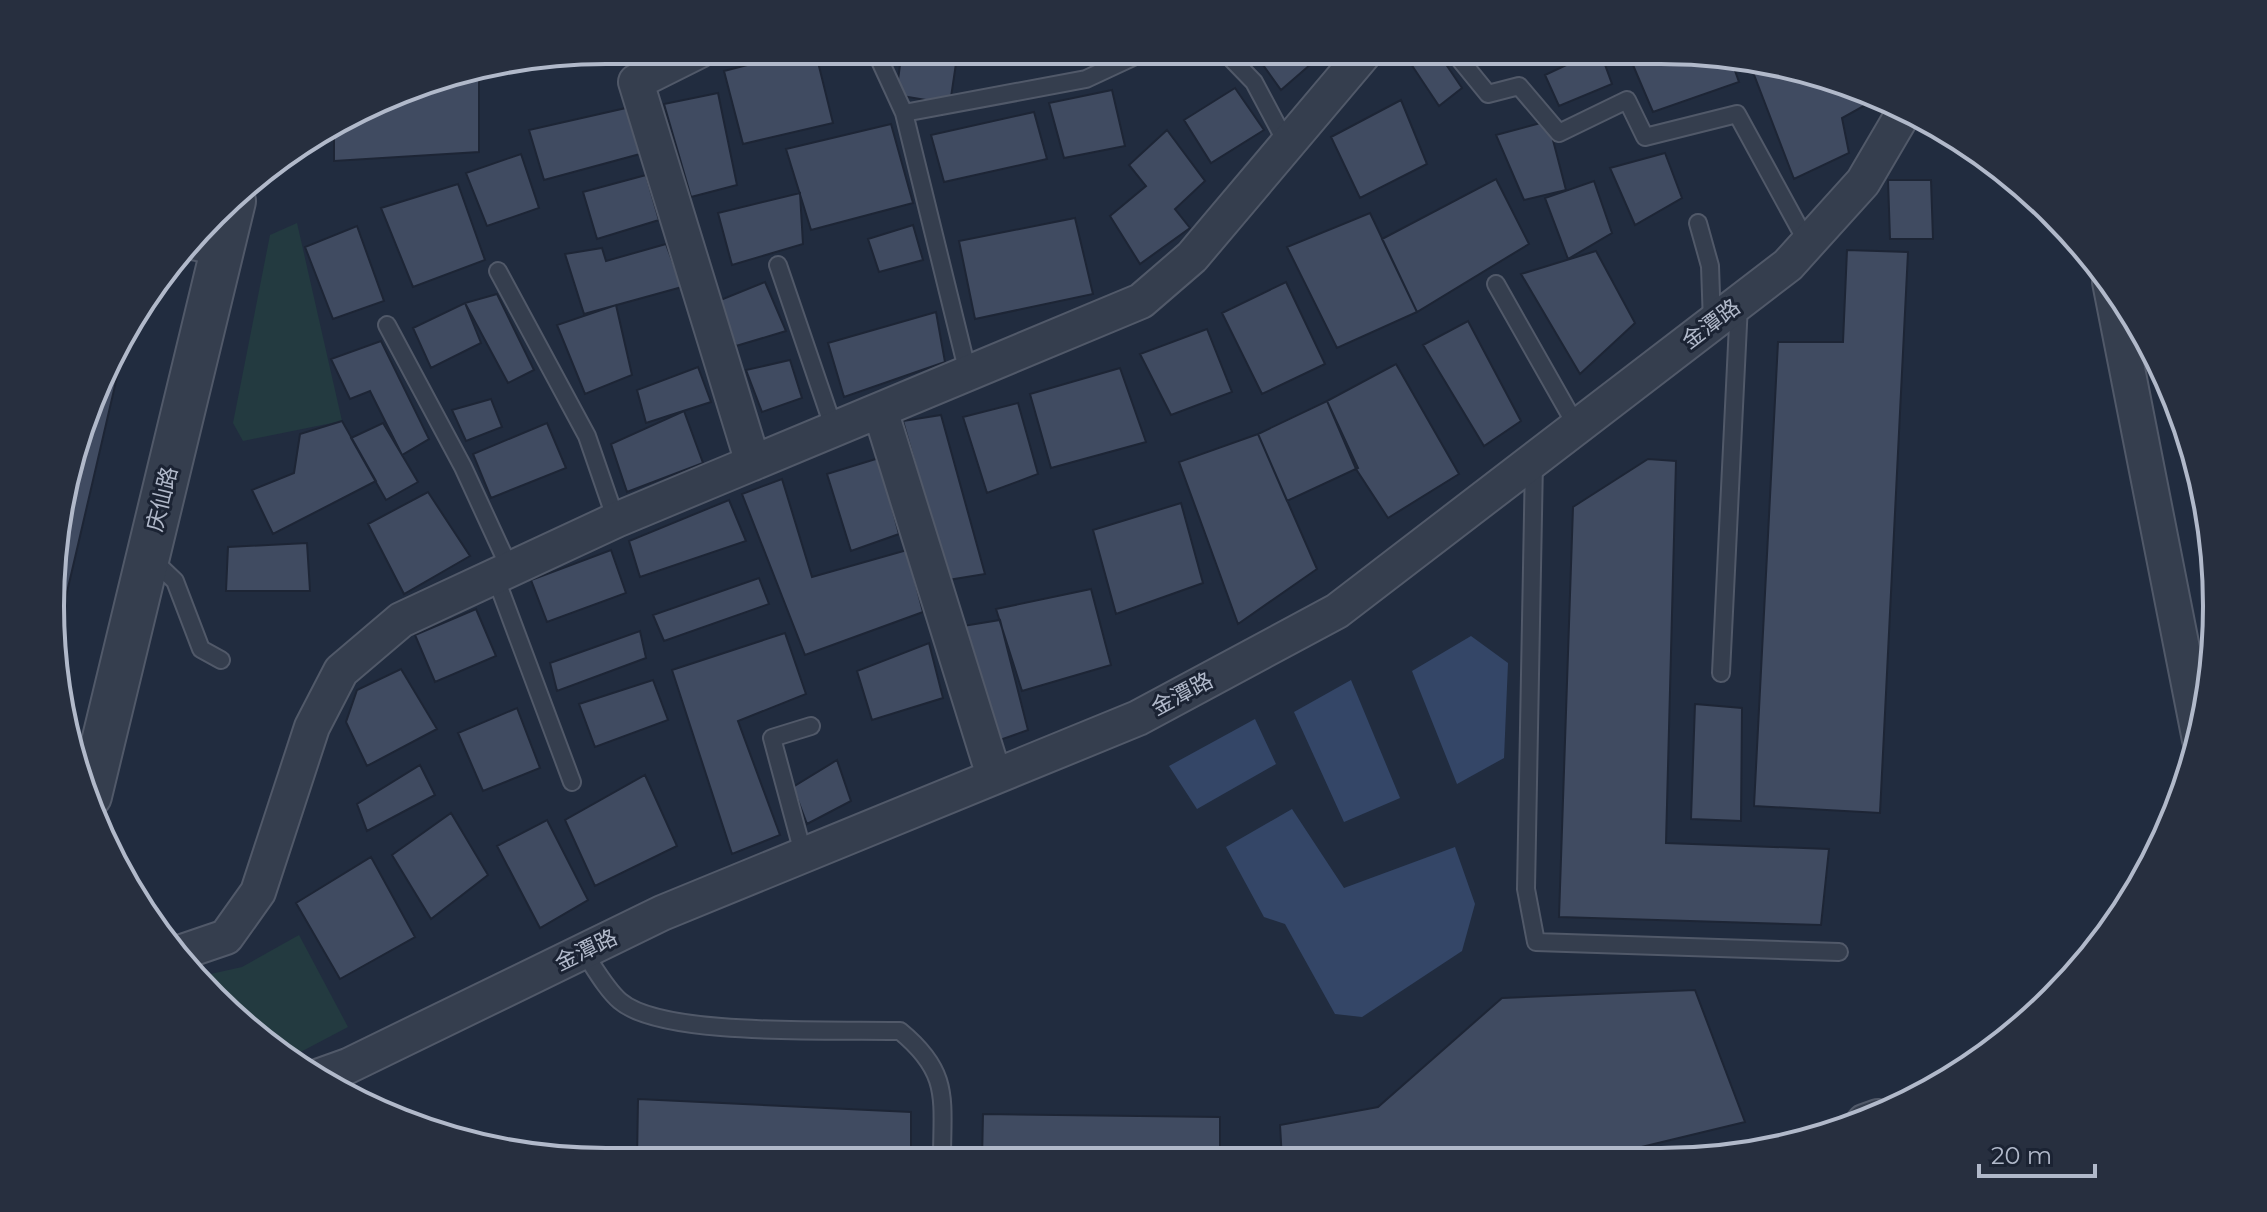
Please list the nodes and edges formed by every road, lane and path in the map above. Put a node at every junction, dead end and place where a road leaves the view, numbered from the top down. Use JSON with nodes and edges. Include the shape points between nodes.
{"nodes":[{"id":1,"x":672,"y":64,"type":"edge"},
{"id":2,"x":881,"y":64,"type":"edge"},
{"id":3,"x":1118,"y":64,"type":"edge"},
{"id":4,"x":1237,"y":64,"type":"edge"},
{"id":5,"x":1355,"y":64,"type":"edge"},
{"id":6,"x":1464,"y":64,"type":"edge"},
{"id":7,"x":904,"y":113,"type":"junction"},
{"id":8,"x":1900,"y":119,"type":"edge"},
{"id":9,"x":1287,"y":144,"type":"junction"},
{"id":10,"x":1698,"y":223,"type":"dead end"},
{"id":11,"x":219,"y":227,"type":"edge"},
{"id":12,"x":1808,"y":244,"type":"junction"},
{"id":13,"x":204,"y":254,"type":"edge"},
{"id":14,"x":778,"y":265,"type":"dead end"},
{"id":15,"x":498,"y":271,"type":"dead end"},
{"id":16,"x":1496,"y":284,"type":"dead end"},
{"id":17,"x":1739,"y":303,"type":"junction"},
{"id":18,"x":2116,"y":311,"type":"edge"},
{"id":19,"x":1712,"y":323,"type":"junction"},
{"id":20,"x":387,"y":325,"type":"dead end"},
{"id":21,"x":968,"y":373,"type":"junction"},
{"id":22,"x":880,"y":410,"type":"junction"},
{"id":23,"x":1577,"y":427,"type":"junction"},
{"id":24,"x":834,"y":429,"type":"junction"},
{"id":25,"x":1534,"y":459,"type":"junction"},
{"id":26,"x":753,"y":463,"type":"junction"},
{"id":27,"x":616,"y":520,"type":"junction"},
{"id":28,"x":148,"y":555,"type":"junction"},
{"id":29,"x":503,"y":573,"type":"junction"},
{"id":30,"x":221,"y":660,"type":"dead end"},
{"id":31,"x":1721,"y":673,"type":"dead end"},
{"id":32,"x":2194,"y":708,"type":"edge"},
{"id":33,"x":811,"y":726,"type":"dead end"},
{"id":34,"x":994,"y":776,"type":"junction"},
{"id":35,"x":94,"y":781,"type":"edge"},
{"id":36,"x":572,"y":782,"type":"dead end"},
{"id":37,"x":803,"y":853,"type":"junction"},
{"id":38,"x":188,"y":950,"type":"edge"},
{"id":39,"x":583,"y":951,"type":"junction"},
{"id":40,"x":1839,"y":952,"type":"dead end"},
{"id":41,"x":330,"y":1072,"type":"edge"},
{"id":42,"x":942,"y":1148,"type":"edge"}],
"edges":[{"from":1,"to":26,"type":"street","via":[[636,82]]},
{"from":2,"to":7,"type":"lane"},
{"from":3,"to":7,"type":"lane","via":[[1086,79]]},
{"from":4,"to":9,"type":"lane","via":[[1254,82]]},
{"from":5,"to":9,"type":"street"},
{"from":6,"to":12,"type":"lane","via":[[1488,94],[1519,86],[1559,133],[1627,100],[1645,137],[1737,114]]},
{"from":7,"to":21,"type":"lane"},
{"from":8,"to":12,"type":"street","name":"金潭路","via":[[1863,182]]},
{"from":9,"to":21,"type":"street","via":[[1192,257],[1141,301]]},
{"from":10,"to":19,"type":"lane","via":[[1710,266]]},
{"from":11,"to":13,"type":"street","name":"庆仙路"},
{"from":12,"to":17,"type":"street","name":"金潭路"},
{"from":13,"to":28,"type":"street","name":"庆仙路"},
{"from":14,"to":24,"type":"lane"},
{"from":15,"to":27,"type":"lane","via":[[587,436]]},
{"from":16,"to":23,"type":"lane"},
{"from":17,"to":19,"type":"street","name":"金潭路"},
{"from":17,"to":31,"type":"lane"},
{"from":18,"to":32,"type":"street"},
{"from":19,"to":23,"type":"street","name":"金潭路"},
{"from":20,"to":29,"type":"lane","via":[[463,467]]},
{"from":21,"to":22,"type":"street"},
{"from":22,"to":24,"type":"street"},
{"from":22,"to":34,"type":"street"},
{"from":23,"to":25,"type":"street","name":"金潭路"},
{"from":24,"to":26,"type":"street"},
{"from":25,"to":34,"type":"street","name":"金潭路","via":[[1337,611],[1138,718]]},
{"from":25,"to":40,"type":"lane","via":[[1526,889],[1536,942]]},
{"from":26,"to":27,"type":"street"},
{"from":27,"to":29,"type":"street"},
{"from":28,"to":30,"type":"lane","via":[[175,581],[201,649]]},
{"from":28,"to":35,"type":"street","name":"庆仙路"},
{"from":29,"to":36,"type":"lane"},
{"from":29,"to":38,"type":"street","via":[[401,620],[341,671],[312,727],[258,892],[226,937]]},
{"from":33,"to":37,"type":"lane","via":[[772,738]]},
{"from":34,"to":37,"type":"street","name":"金潭路"},
{"from":37,"to":39,"type":"street","name":"金潭路"},
{"from":39,"to":41,"type":"street","name":"金潭路"},
{"from":39,"to":42,"type":"lane","via":[[620,1001],[653,1019],[690,1026],[900,1031],[927,1053],[942,1090]]}]}
